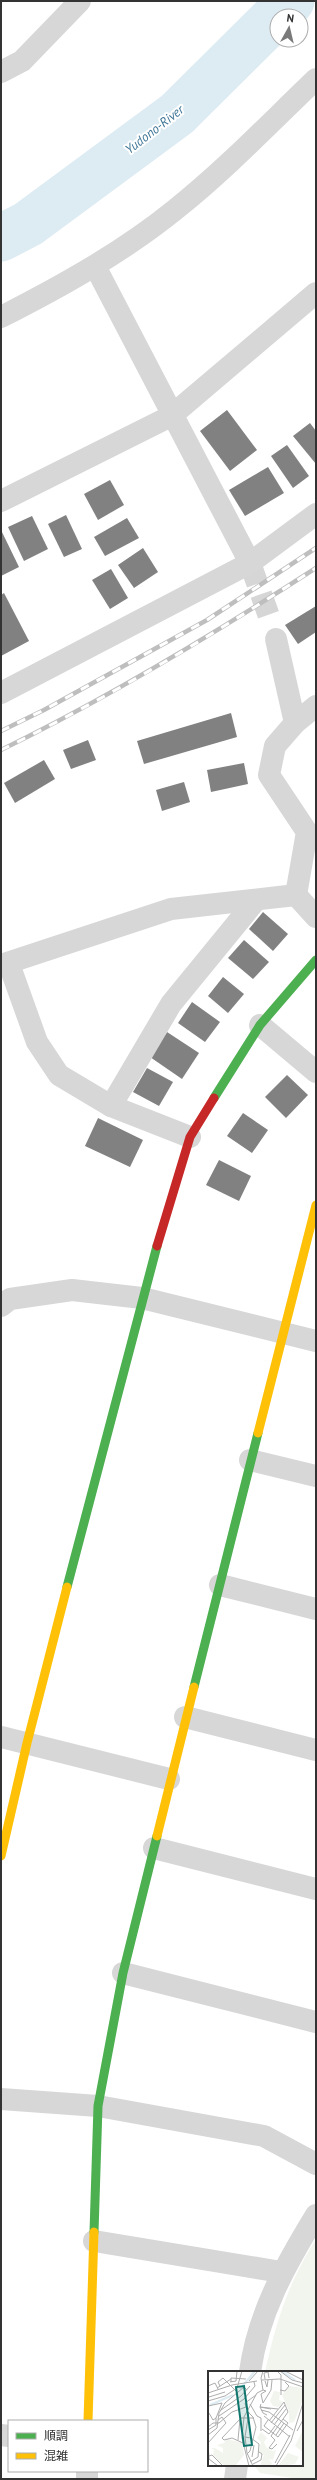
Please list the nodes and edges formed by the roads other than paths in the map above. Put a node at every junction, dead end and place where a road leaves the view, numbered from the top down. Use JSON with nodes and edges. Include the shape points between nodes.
{"nodes":[{"id":1,"x":80,"y":1,"type":"edge"},
{"id":2,"x":1,"y":72,"type":"edge"},
{"id":3,"x":316,"y":80,"type":"edge"},
{"id":4,"x":95,"y":266,"type":"junction"},
{"id":5,"x":316,"y":293,"type":"edge"},
{"id":6,"x":1,"y":317,"type":"edge"},
{"id":7,"x":171,"y":416,"type":"junction"},
{"id":8,"x":1,"y":501,"type":"edge"},
{"id":9,"x":316,"y":514,"type":"edge"},
{"id":10,"x":250,"y":563,"type":"junction"},
{"id":11,"x":276,"y":639,"type":"tunnel mouth"},
{"id":12,"x":1,"y":693,"type":"edge"},
{"id":13,"x":316,"y":706,"type":"edge"},
{"id":14,"x":295,"y":723,"type":"junction"},
{"id":15,"x":296,"y":895,"type":"junction"},
{"id":16,"x":256,"y":900,"type":"junction"},
{"id":17,"x":316,"y":917,"type":"edge"},
{"id":18,"x":316,"y":960,"type":"edge"},
{"id":19,"x":5,"y":964,"type":"edge"},
{"id":20,"x":260,"y":1025,"type":"junction"},
{"id":21,"x":316,"y":1072,"type":"edge"},
{"id":22,"x":111,"y":1106,"type":"junction"},
{"id":23,"x":190,"y":1137,"type":"junction"},
{"id":24,"x":316,"y":1205,"type":"edge"},
{"id":25,"x":142,"y":1298,"type":"junction"},
{"id":26,"x":1,"y":1306,"type":"edge"},
{"id":27,"x":284,"y":1333,"type":"junction"},
{"id":28,"x":316,"y":1341,"type":"edge"},
{"id":29,"x":250,"y":1460,"type":"junction"},
{"id":30,"x":316,"y":1476,"type":"edge"},
{"id":31,"x":220,"y":1585,"type":"junction"},
{"id":32,"x":316,"y":1609,"type":"edge"},
{"id":33,"x":185,"y":1717,"type":"junction"},
{"id":34,"x":1,"y":1737,"type":"edge"},
{"id":35,"x":28,"y":1743,"type":"junction"},
{"id":36,"x":316,"y":1750,"type":"edge"},
{"id":37,"x":169,"y":1779,"type":"junction"},
{"id":38,"x":154,"y":1848,"type":"junction"},
{"id":39,"x":1,"y":1856,"type":"edge"},
{"id":40,"x":316,"y":1889,"type":"edge"},
{"id":41,"x":123,"y":1973,"type":"junction"},
{"id":42,"x":316,"y":2022,"type":"edge"},
{"id":43,"x":1,"y":2099,"type":"edge"},
{"id":44,"x":98,"y":2106,"type":"junction"},
{"id":45,"x":316,"y":2164,"type":"edge"},
{"id":46,"x":316,"y":2215,"type":"edge"},
{"id":47,"x":94,"y":2241,"type":"junction"},
{"id":48,"x":281,"y":2272,"type":"junction"},
{"id":49,"x":250,"y":2371,"type":"edge"},
{"id":50,"x":88,"y":2420,"type":"edge"},
{"id":51,"x":237,"y":2466,"type":"edge"},
{"id":52,"x":235,"y":2479,"type":"edge"}],
"edges":[{"from":1,"to":2,"type":"street","via":[[22,61]]},
{"from":3,"to":4,"type":"street","via":[[209,182],[175,210]]},
{"from":4,"to":6,"type":"street"},
{"from":4,"to":7,"type":"street"},
{"from":5,"to":7,"type":"street"},
{"from":7,"to":8,"type":"street"},
{"from":7,"to":10,"type":"street"},
{"from":9,"to":10,"type":"street"},
{"from":10,"to":12,"type":"street"},
{"from":11,"to":14,"type":"street"},
{"from":13,"to":14,"type":"street"},
{"from":14,"to":15,"type":"street","via":[[275,746],[269,775],[307,832]]},
{"from":15,"to":16,"type":"street"},
{"from":15,"to":17,"type":"street"},
{"from":16,"to":19,"type":"street","via":[[170,909]]},
{"from":16,"to":22,"type":"street","via":[[171,1004]]},
{"from":18,"to":20,"type":"street"},
{"from":19,"to":22,"type":"street","via":[[37,1042],[59,1075]]},
{"from":20,"to":21,"type":"street"},
{"from":20,"to":23,"type":"street"},
{"from":22,"to":23,"type":"street"},
{"from":23,"to":25,"type":"street"},
{"from":24,"to":27,"type":"street","via":[[312,1212]]},
{"from":25,"to":26,"type":"street","via":[[72,1290],[10,1299]]},
{"from":25,"to":27,"type":"street"},
{"from":25,"to":35,"type":"street"},
{"from":27,"to":28,"type":"street"},
{"from":27,"to":29,"type":"street"},
{"from":29,"to":30,"type":"street"},
{"from":29,"to":31,"type":"street"},
{"from":31,"to":32,"type":"street"},
{"from":31,"to":33,"type":"street"},
{"from":33,"to":36,"type":"street"},
{"from":33,"to":37,"type":"street"},
{"from":34,"to":35,"type":"street"},
{"from":35,"to":37,"type":"street"},
{"from":35,"to":39,"type":"street"},
{"from":37,"to":38,"type":"street"},
{"from":38,"to":40,"type":"street"},
{"from":38,"to":41,"type":"street"},
{"from":41,"to":42,"type":"street"},
{"from":41,"to":44,"type":"street"},
{"from":43,"to":44,"type":"street"},
{"from":44,"to":45,"type":"street","via":[[264,2136]]},
{"from":44,"to":47,"type":"street"},
{"from":46,"to":48,"type":"street"},
{"from":47,"to":48,"type":"street"},
{"from":47,"to":50,"type":"street"},
{"from":48,"to":49,"type":"street","via":[[263,2318]]},
{"from":51,"to":52,"type":"street"}]}
